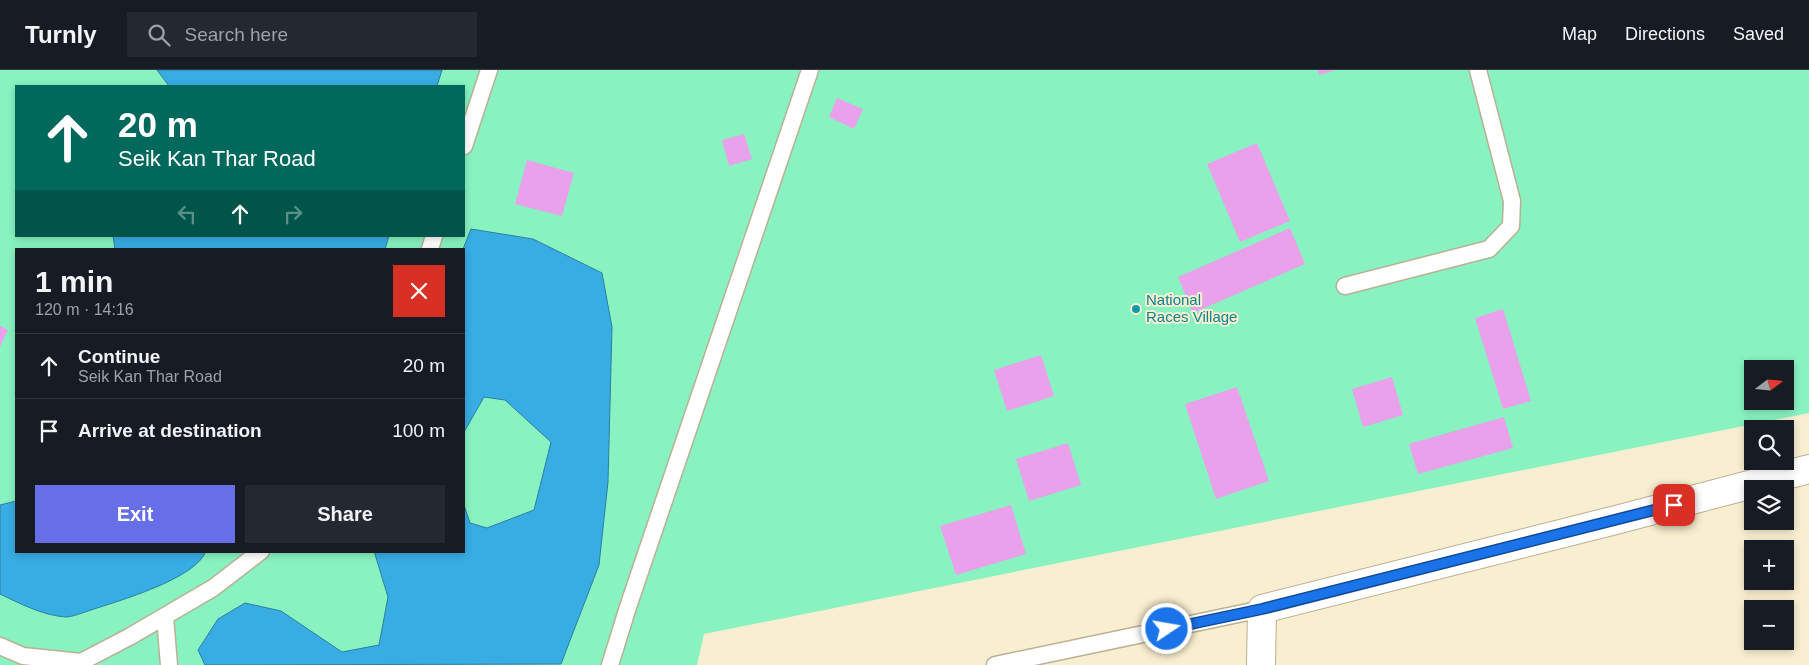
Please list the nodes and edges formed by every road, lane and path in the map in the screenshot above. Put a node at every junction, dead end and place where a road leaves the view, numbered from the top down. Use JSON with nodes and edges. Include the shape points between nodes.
{"nodes":[{"id":1,"x":489,"y":70,"type":"edge"},
{"id":2,"x":810,"y":70,"type":"edge"},
{"id":3,"x":1478,"y":70,"type":"edge"},
{"id":4,"x":465,"y":143,"type":"edge"},
{"id":5,"x":1345,"y":286,"type":"dead end"},
{"id":6,"x":1809,"y":469,"type":"edge"},
{"id":7,"x":258,"y":553,"type":"edge"},
{"id":8,"x":1262,"y":609,"type":"junction"},
{"id":9,"x":165,"y":617,"type":"junction"},
{"id":10,"x":0,"y":646,"type":"edge"},
{"id":11,"x":169,"y":665,"type":"edge"},
{"id":12,"x":610,"y":665,"type":"edge"},
{"id":13,"x":995,"y":665,"type":"edge"},
{"id":14,"x":1261,"y":665,"type":"edge"}],
"edges":[{"from":1,"to":4,"type":"lane"},
{"from":2,"to":12,"type":"lane"},
{"from":3,"to":5,"type":"lane","via":[[1512,201],[1511,226],[1489,249]]},
{"from":6,"to":8,"type":"street"},
{"from":7,"to":9,"type":"lane","via":[[213,588]]},
{"from":8,"to":13,"type":"lane"},
{"from":8,"to":14,"type":"street"},
{"from":9,"to":10,"type":"lane","via":[[81,662],[23,656]]},
{"from":9,"to":11,"type":"lane"}]}
